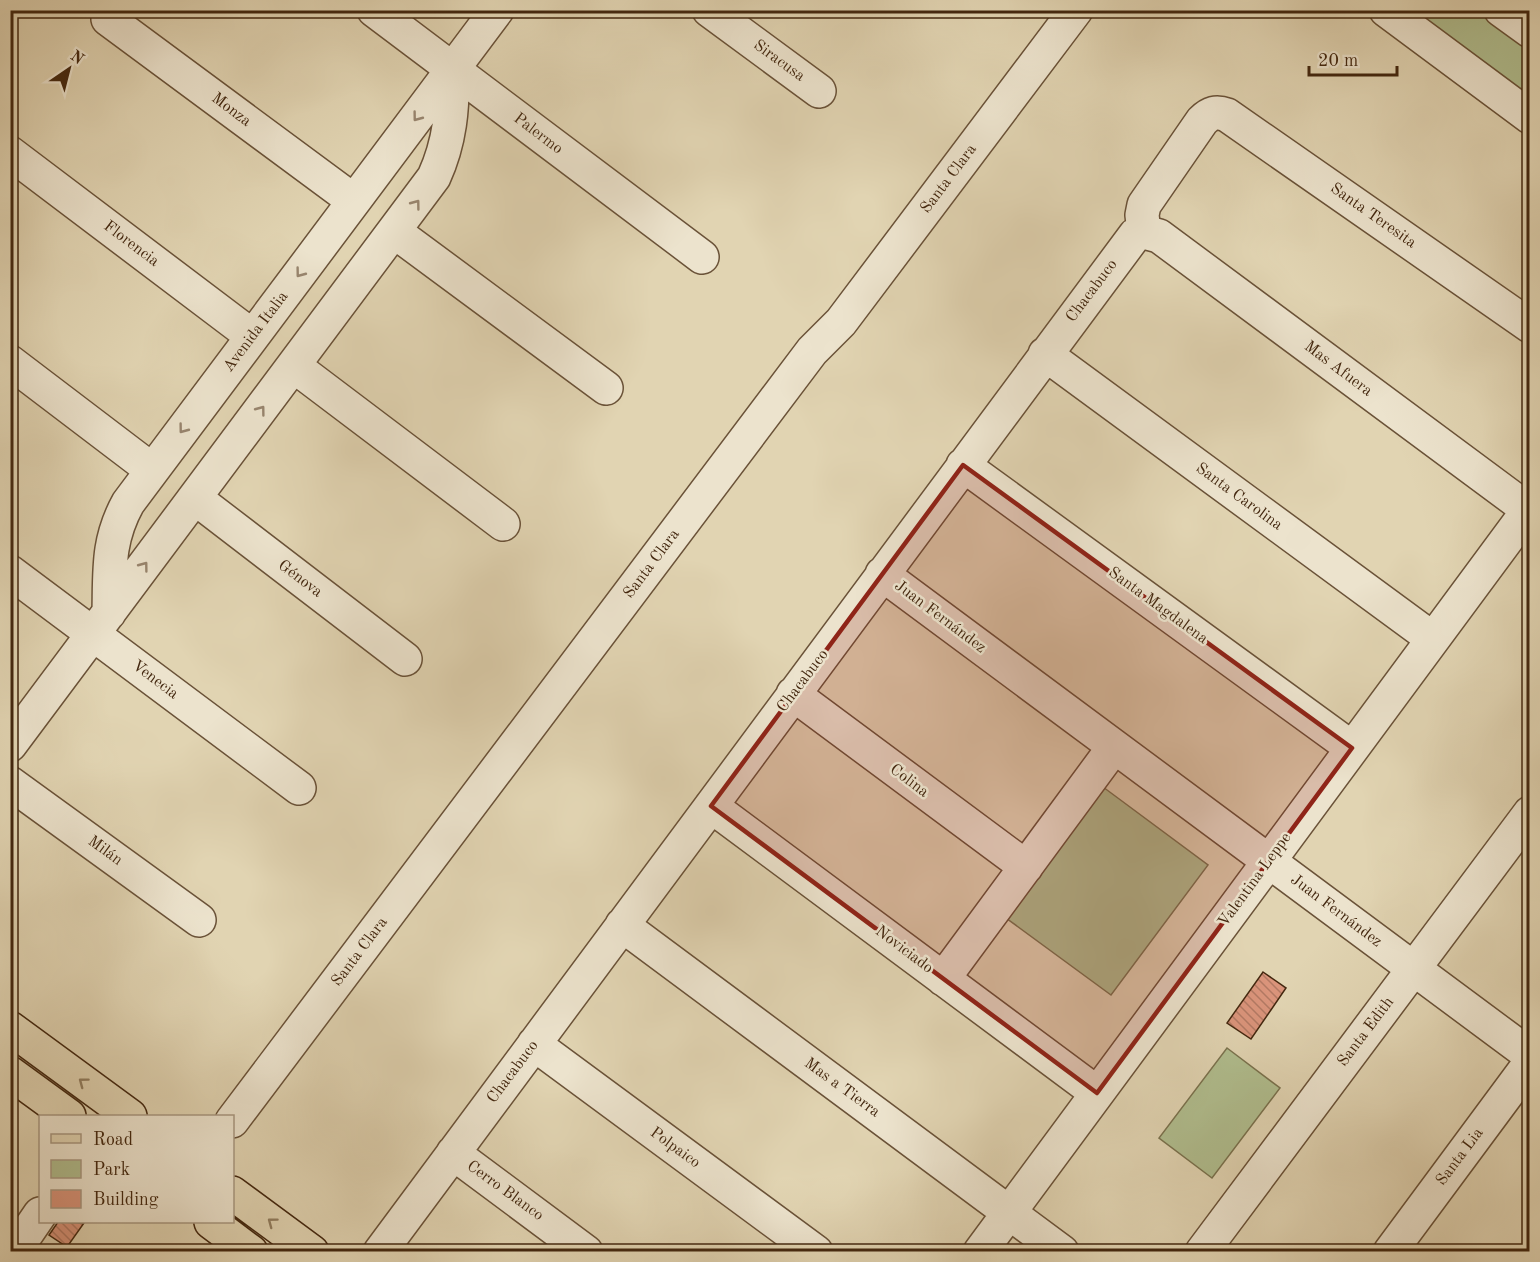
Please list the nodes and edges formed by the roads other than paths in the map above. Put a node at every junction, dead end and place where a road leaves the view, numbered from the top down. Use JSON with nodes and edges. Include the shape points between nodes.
{"nodes":[{"id":1,"x":374,"y":10,"type":"edge"},
{"id":2,"x":497,"y":10,"type":"edge"},
{"id":3,"x":709,"y":10,"type":"edge"},
{"id":4,"x":1076,"y":10,"type":"edge"},
{"id":5,"x":1386,"y":10,"type":"edge"},
{"id":6,"x":1501,"y":10,"type":"edge"},
{"id":7,"x":108,"y":19,"type":"dead end"},
{"id":8,"x":1530,"y":31,"type":"edge"},
{"id":9,"x":452,"y":70,"type":"junction"},
{"id":10,"x":819,"y":91,"type":"dead end"},
{"id":11,"x":1530,"y":117,"type":"edge"},
{"id":12,"x":10,"y":153,"type":"edge"},
{"id":13,"x":354,"y":201,"type":"junction"},
{"id":14,"x":395,"y":232,"type":"junction"},
{"id":15,"x":1144,"y":232,"type":"junction"},
{"id":16,"x":702,"y":257,"type":"dead end"},
{"id":17,"x":1530,"y":326,"type":"edge"},
{"id":18,"x":252,"y":336,"type":"junction"},
{"id":19,"x":1045,"y":354,"type":"junction"},
{"id":20,"x":10,"y":362,"type":"edge"},
{"id":21,"x":294,"y":366,"type":"junction"},
{"id":22,"x":606,"y":388,"type":"dead end"},
{"id":23,"x":963,"y":465,"type":"junction"},
{"id":24,"x":152,"y":470,"type":"junction"},
{"id":25,"x":195,"y":498,"type":"junction"},
{"id":26,"x":1529,"y":509,"type":"edge"},
{"id":27,"x":503,"y":524,"type":"dead end"},
{"id":28,"x":10,"y":572,"type":"edge"},
{"id":29,"x":882,"y":574,"type":"junction"},
{"id":30,"x":101,"y":623,"type":"junction"},
{"id":31,"x":1433,"y":639,"type":"junction"},
{"id":32,"x":405,"y":659,"type":"dead end"},
{"id":33,"x":793,"y":694,"type":"junction"},
{"id":34,"x":10,"y":745,"type":"edge"},
{"id":35,"x":1114,"y":747,"type":"junction"},
{"id":36,"x":1352,"y":748,"type":"junction"},
{"id":37,"x":10,"y":783,"type":"edge"},
{"id":38,"x":299,"y":788,"type":"dead end"},
{"id":39,"x":711,"y":806,"type":"junction"},
{"id":40,"x":1530,"y":813,"type":"edge"},
{"id":41,"x":1269,"y":861,"type":"junction"},
{"id":42,"x":1026,"y":867,"type":"junction"},
{"id":43,"x":199,"y":920,"type":"dead end"},
{"id":44,"x":622,"y":925,"type":"junction"},
{"id":45,"x":1413,"y":969,"type":"junction"},
{"id":46,"x":943,"y":979,"type":"junction"},
{"id":47,"x":10,"y":1028,"type":"edge"},
{"id":48,"x":534,"y":1044,"type":"junction"},
{"id":49,"x":1530,"y":1055,"type":"edge"},
{"id":50,"x":1530,"y":1063,"type":"edge"},
{"id":51,"x":10,"y":1073,"type":"edge"},
{"id":52,"x":1097,"y":1093,"type":"junction"},
{"id":53,"x":119,"y":1113,"type":"edge"},
{"id":54,"x":68,"y":1115,"type":"edge"},
{"id":55,"x":234,"y":1118,"type":"edge"},
{"id":56,"x":453,"y":1153,"type":"junction"},
{"id":57,"x":234,"y":1193,"type":"edge"},
{"id":58,"x":1009,"y":1212,"type":"junction"},
{"id":59,"x":39,"y":1215,"type":"edge"},
{"id":60,"x":214,"y":1223,"type":"edge"},
{"id":61,"x":14,"y":1251,"type":"edge"},
{"id":62,"x":252,"y":1251,"type":"edge"},
{"id":63,"x":312,"y":1251,"type":"edge"},
{"id":64,"x":380,"y":1251,"type":"edge"},
{"id":65,"x":586,"y":1251,"type":"edge"},
{"id":66,"x":816,"y":1251,"type":"edge"},
{"id":67,"x":980,"y":1251,"type":"edge"},
{"id":68,"x":1062,"y":1251,"type":"edge"},
{"id":69,"x":1203,"y":1251,"type":"edge"},
{"id":70,"x":1390,"y":1251,"type":"edge"}],
"edges":[{"from":1,"to":9,"type":"street","name":"Palermo"},
{"from":2,"to":9,"type":"street","name":"Avenida Italia"},
{"from":3,"to":10,"type":"street","name":"Siracusa"},
{"from":4,"to":55,"type":"street","name":"Santa Clara","via":[[841,322],[805,360]]},
{"from":5,"to":11,"type":"street"},
{"from":6,"to":8,"type":"street"},
{"from":7,"to":13,"type":"street","name":"Monza"},
{"from":9,"to":13,"type":"street","name":"Avenida Italia","one_way":true},
{"from":14,"to":9,"type":"street","one_way":true,"via":[[443,158],[453,98]]},
{"from":9,"to":16,"type":"street","name":"Palermo"},
{"from":12,"to":18,"type":"street","name":"Florencia"},
{"from":13,"to":18,"type":"street","name":"Avenida Italia","one_way":true},
{"from":14,"to":21,"type":"street"},
{"from":14,"to":22,"type":"street"},
{"from":15,"to":17,"type":"street","name":"Santa Teresita","via":[[1144,205],[1202,121],[1214,112],[1227,115]]},
{"from":15,"to":19,"type":"street","name":"Chacabuco","via":[[1128,242]]},
{"from":15,"to":26,"type":"street","name":"Mas Afuera","via":[[1159,236]]},
{"from":18,"to":24,"type":"street","name":"Avenida Italia","one_way":true},
{"from":19,"to":23,"type":"street","name":"Chacabuco"},
{"from":19,"to":31,"type":"street","name":"Santa Carolina"},
{"from":20,"to":24,"type":"street"},
{"from":25,"to":21,"type":"street","one_way":true},
{"from":21,"to":27,"type":"street"},
{"from":23,"to":29,"type":"street","name":"Chacabuco"},
{"from":23,"to":36,"type":"street","name":"Santa Magdalena"},
{"from":24,"to":30,"type":"street","name":"Avenida Italia","via":[[128,503],[114,533]]},
{"from":30,"to":25,"type":"street","one_way":true},
{"from":25,"to":32,"type":"street","name":"Génova"},
{"from":26,"to":31,"type":"street","name":"Valentina Leppe"},
{"from":28,"to":30,"type":"street","name":"Venecia"},
{"from":29,"to":33,"type":"street","name":"Chacabuco"},
{"from":29,"to":35,"type":"street","name":"Juan Fernández"},
{"from":30,"to":34,"type":"street"},
{"from":30,"to":38,"type":"street","name":"Venecia"},
{"from":31,"to":36,"type":"street","name":"Valentina Leppe"},
{"from":33,"to":39,"type":"street","name":"Chacabuco"},
{"from":33,"to":42,"type":"street","name":"Colina"},
{"from":35,"to":41,"type":"street","name":"Juan Fernández"},
{"from":35,"to":42,"type":"street"},
{"from":36,"to":41,"type":"street","name":"Valentina Leppe"},
{"from":37,"to":43,"type":"street","name":"Milán"},
{"from":39,"to":44,"type":"street","name":"Chacabuco"},
{"from":39,"to":46,"type":"street","name":"Noviciado"},
{"from":40,"to":45,"type":"street","name":"Santa Edith"},
{"from":41,"to":45,"type":"street","name":"Juan Fernández"},
{"from":41,"to":52,"type":"street","name":"Valentina Leppe"},
{"from":42,"to":46,"type":"street"},
{"from":44,"to":48,"type":"street","name":"Chacabuco"},
{"from":44,"to":58,"type":"street","name":"Mas a Tierra"},
{"from":45,"to":49,"type":"street","name":"Juan Fernández"},
{"from":45,"to":69,"type":"street","name":"Santa Edith"},
{"from":46,"to":52,"type":"street","name":"Noviciado"},
{"from":53,"to":47,"type":"main road","one_way":true},
{"from":48,"to":56,"type":"street","name":"Chacabuco"},
{"from":48,"to":66,"type":"street","name":"Polpaico"},
{"from":50,"to":70,"type":"street","name":"Santa Lia"},
{"from":51,"to":54,"type":"main road"},
{"from":52,"to":58,"type":"street","name":"Valentina Leppe"},
{"from":56,"to":64,"type":"street","name":"Chacabuco"},
{"from":56,"to":65,"type":"street","name":"Cerro Blanco"},
{"from":63,"to":57,"type":"main road","one_way":true},
{"from":58,"to":67,"type":"street","name":"Valentina Leppe"},
{"from":58,"to":68,"type":"street","name":"Mas a Tierra"},
{"from":59,"to":61,"type":"street"},
{"from":60,"to":62,"type":"main road"}]}
